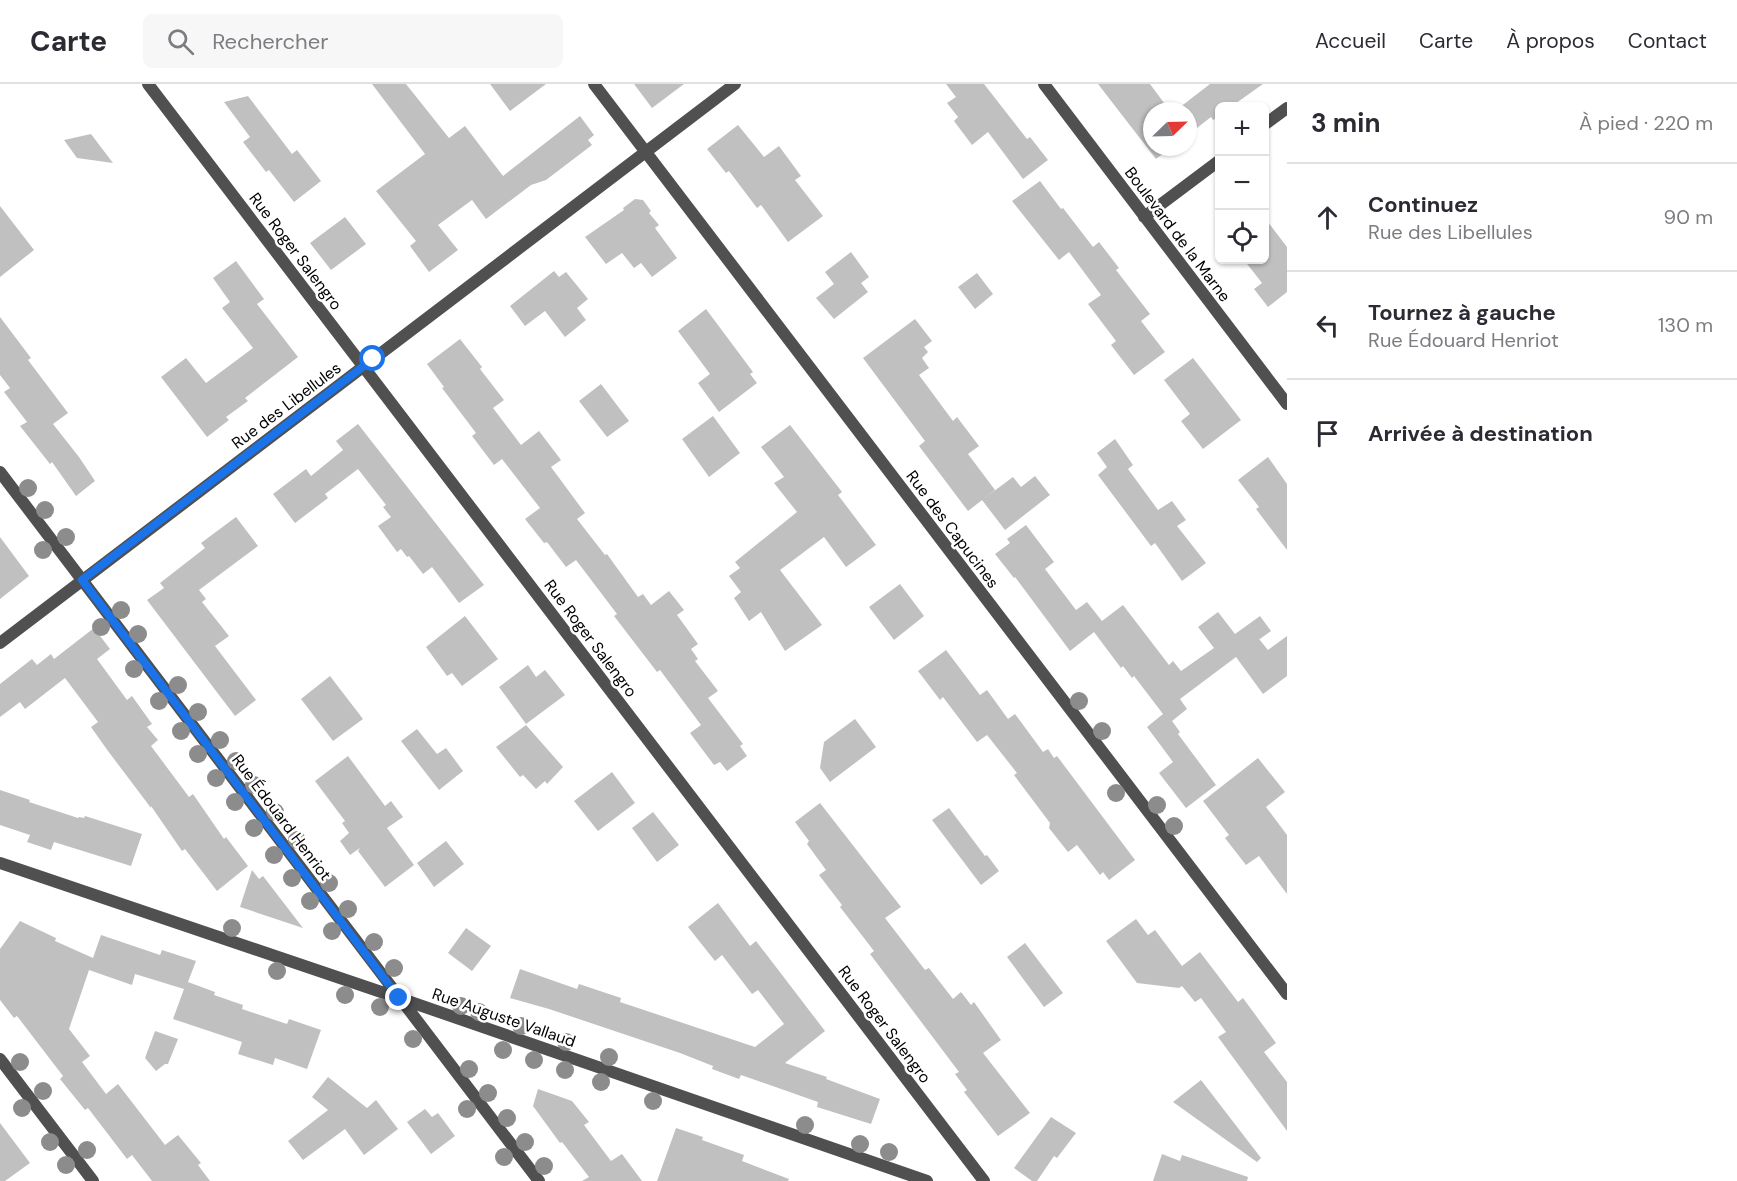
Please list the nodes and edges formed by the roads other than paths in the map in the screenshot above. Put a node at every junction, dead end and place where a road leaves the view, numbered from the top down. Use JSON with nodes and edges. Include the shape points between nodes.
{"nodes":[{"id":1,"x":148,"y":84,"type":"edge"},
{"id":2,"x":594,"y":84,"type":"edge"},
{"id":3,"x":735,"y":84,"type":"edge"},
{"id":4,"x":1044,"y":84,"type":"edge"},
{"id":5,"x":1287,"y":108,"type":"edge"},
{"id":6,"x":1269,"y":121,"type":"edge"},
{"id":7,"x":645,"y":152,"type":"junction"},
{"id":8,"x":1215,"y":164,"type":"edge"},
{"id":9,"x":1144,"y":217,"type":"junction"},
{"id":10,"x":363,"y":367,"type":"junction"},
{"id":11,"x":1287,"y":405,"type":"edge"},
{"id":12,"x":0,"y":472,"type":"edge"},
{"id":13,"x":82,"y":580,"type":"junction"},
{"id":14,"x":0,"y":643,"type":"edge"},
{"id":15,"x":0,"y":863,"type":"edge"},
{"id":16,"x":1287,"y":994,"type":"edge"},
{"id":17,"x":399,"y":998,"type":"junction"},
{"id":18,"x":0,"y":1059,"type":"edge"},
{"id":19,"x":93,"y":1181,"type":"edge"},
{"id":20,"x":538,"y":1181,"type":"edge"},
{"id":21,"x":927,"y":1181,"type":"edge"},
{"id":22,"x":984,"y":1181,"type":"edge"}],
"edges":[{"from":1,"to":10,"type":"street","name":"Rue Roger Salengro"},
{"from":2,"to":7,"type":"street","name":"Rue des Capucines"},
{"from":3,"to":7,"type":"street","name":"Rue des Libellules"},
{"from":4,"to":9,"type":"street","name":"Boulevard de la Marne"},
{"from":5,"to":6,"type":"street"},
{"from":7,"to":10,"type":"street","name":"Rue des Libellules"},
{"from":7,"to":16,"type":"street","name":"Rue des Capucines"},
{"from":8,"to":9,"type":"street"},
{"from":9,"to":11,"type":"street","name":"Boulevard de la Marne"},
{"from":10,"to":13,"type":"street","name":"Rue des Libellules"},
{"from":10,"to":22,"type":"street","name":"Rue Roger Salengro"},
{"from":12,"to":13,"type":"street","name":"Rue Édouard Henriot"},
{"from":13,"to":14,"type":"street","name":"Rue des Libellules"},
{"from":13,"to":17,"type":"street","name":"Rue Édouard Henriot"},
{"from":15,"to":17,"type":"street","name":"Rue Auguste Vallaud"},
{"from":17,"to":20,"type":"street","name":"Rue Édouard Henriot"},
{"from":17,"to":21,"type":"street","name":"Rue Auguste Vallaud"},
{"from":18,"to":19,"type":"street"}]}
